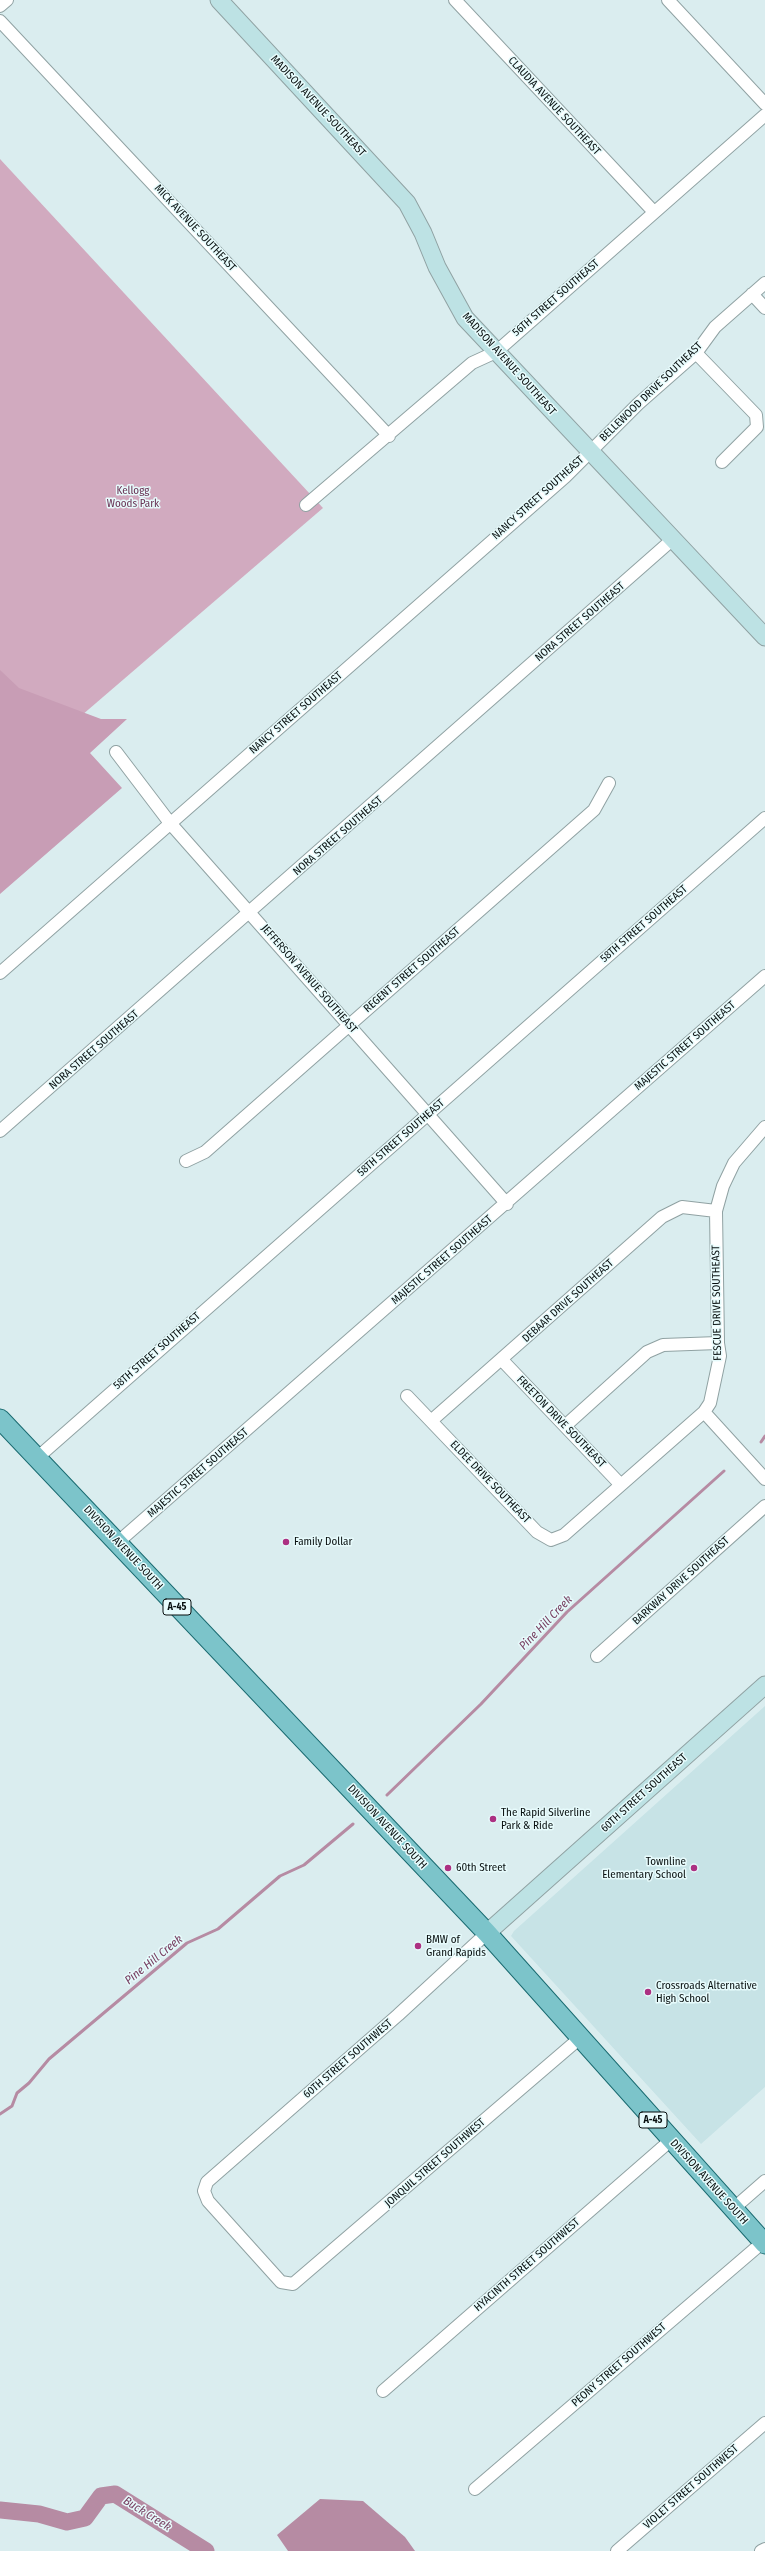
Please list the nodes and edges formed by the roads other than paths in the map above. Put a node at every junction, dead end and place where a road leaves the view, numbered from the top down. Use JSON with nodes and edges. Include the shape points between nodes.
{"nodes":[{"id":1,"x":7,"y":0,"type":"edge"},
{"id":2,"x":219,"y":0,"type":"edge"},
{"id":3,"x":455,"y":0,"type":"edge"},
{"id":4,"x":668,"y":0,"type":"edge"},
{"id":5,"x":0,"y":6,"type":"edge"},
{"id":6,"x":0,"y":21,"type":"edge"},
{"id":7,"x":765,"y":104,"type":"edge"},
{"id":8,"x":765,"y":115,"type":"edge"},
{"id":9,"x":654,"y":212,"type":"junction"},
{"id":10,"x":765,"y":283,"type":"edge"},
{"id":11,"x":752,"y":294,"type":"junction"},
{"id":12,"x":765,"y":308,"type":"edge"},
{"id":13,"x":496,"y":352,"type":"junction"},
{"id":14,"x":696,"y":352,"type":"junction"},
{"id":15,"x":389,"y":436,"type":"junction"},
{"id":16,"x":590,"y":451,"type":"junction"},
{"id":17,"x":722,"y":462,"type":"dead end"},
{"id":18,"x":306,"y":505,"type":"dead end"},
{"id":19,"x":673,"y":539,"type":"junction"},
{"id":20,"x":765,"y":637,"type":"edge"},
{"id":21,"x":116,"y":752,"type":"dead end"},
{"id":22,"x":609,"y":783,"type":"dead end"},
{"id":23,"x":765,"y":818,"type":"edge"},
{"id":24,"x":170,"y":823,"type":"junction"},
{"id":25,"x":251,"y":913,"type":"junction"},
{"id":26,"x":0,"y":973,"type":"edge"},
{"id":27,"x":765,"y":976,"type":"edge"},
{"id":28,"x":349,"y":1025,"type":"junction"},
{"id":29,"x":428,"y":1115,"type":"junction"},
{"id":30,"x":765,"y":1127,"type":"edge"},
{"id":31,"x":0,"y":1131,"type":"edge"},
{"id":32,"x":186,"y":1161,"type":"dead end"},
{"id":33,"x":507,"y":1204,"type":"junction"},
{"id":34,"x":716,"y":1211,"type":"junction"},
{"id":35,"x":718,"y":1343,"type":"junction"},
{"id":36,"x":502,"y":1360,"type":"junction"},
{"id":37,"x":406,"y":1396,"type":"dead end"},
{"id":38,"x":704,"y":1412,"type":"junction"},
{"id":39,"x":0,"y":1419,"type":"edge"},
{"id":40,"x":431,"y":1421,"type":"junction"},
{"id":41,"x":565,"y":1426,"type":"junction"},
{"id":42,"x":37,"y":1458,"type":"junction"},
{"id":43,"x":765,"y":1479,"type":"edge"},
{"id":44,"x":620,"y":1484,"type":"junction"},
{"id":45,"x":765,"y":1506,"type":"edge"},
{"id":46,"x":551,"y":1540,"type":"joint"},
{"id":47,"x":117,"y":1543,"type":"junction"},
{"id":48,"x":597,"y":1656,"type":"dead end"},
{"id":49,"x":765,"y":1685,"type":"edge"},
{"id":50,"x":487,"y":1933,"type":"junction"},
{"id":51,"x":580,"y":2038,"type":"junction"},
{"id":52,"x":671,"y":2140,"type":"junction"},
{"id":53,"x":765,"y":2181,"type":"edge"},
{"id":54,"x":733,"y":2209,"type":"junction"},
{"id":55,"x":764,"y":2243,"type":"edge"},
{"id":56,"x":288,"y":2284,"type":"joint"},
{"id":57,"x":383,"y":2391,"type":"dead end"},
{"id":58,"x":765,"y":2423,"type":"edge"},
{"id":59,"x":475,"y":2489,"type":"dead end"},
{"id":60,"x":765,"y":2549,"type":"edge"},
{"id":61,"x":617,"y":2551,"type":"edge"},
{"id":62,"x":761,"y":2551,"type":"edge"}],
"edges":[{"from":1,"to":5,"type":"street"},
{"from":2,"to":13,"type":"street","name":"MADISON AVENUE SOUTHEAST","via":[[407,203],[437,267],[465,318]]},
{"from":3,"to":9,"type":"street","name":"CLAUDIA AVENUE SOUTHEAST"},
{"from":4,"to":7,"type":"street"},
{"from":6,"to":15,"type":"street","name":"MICK AVENUE SOUTHEAST"},
{"from":8,"to":9,"type":"street","name":"56TH STREET SOUTHEAST"},
{"from":9,"to":13,"type":"street","name":"56TH STREET SOUTHEAST"},
{"from":10,"to":11,"type":"street","name":"BELLEWOOD DRIVE SOUTHEAST"},
{"from":11,"to":12,"type":"street"},
{"from":11,"to":14,"type":"street","name":"BELLEWOOD DRIVE SOUTHEAST","via":[[715,327]]},
{"from":13,"to":15,"type":"street","name":"56TH STREET SOUTHEAST","via":[[472,363]]},
{"from":13,"to":16,"type":"street","name":"MADISON AVENUE SOUTHEAST"},
{"from":14,"to":16,"type":"street","name":"BELLEWOOD DRIVE SOUTHEAST"},
{"from":14,"to":17,"type":"street","via":[[756,415],[757,427]]},
{"from":15,"to":18,"type":"street","name":"56TH STREET SOUTHEAST"},
{"from":16,"to":19,"type":"street","name":"MADISON AVENUE SOUTHEAST"},
{"from":16,"to":24,"type":"street","name":"NANCY STREET SOUTHEAST","via":[[559,482]]},
{"from":19,"to":20,"type":"street","name":"MADISON AVENUE SOUTHEAST"},
{"from":19,"to":25,"type":"street","name":"NORA STREET SOUTHEAST"},
{"from":21,"to":24,"type":"street","name":"JEFFERSON AVENUE SOUTHEAST"},
{"from":22,"to":28,"type":"street","name":"REGENT STREET SOUTHEAST","via":[[594,810]]},
{"from":23,"to":29,"type":"street","name":"58TH STREET SOUTHEAST"},
{"from":24,"to":25,"type":"street","name":"JEFFERSON AVENUE SOUTHEAST"},
{"from":24,"to":26,"type":"street","name":"NANCY STREET SOUTHEAST"},
{"from":25,"to":28,"type":"street","name":"JEFFERSON AVENUE SOUTHEAST"},
{"from":25,"to":31,"type":"street","name":"NORA STREET SOUTHEAST"},
{"from":27,"to":33,"type":"street","name":"MAJESTIC STREET SOUTHEAST"},
{"from":28,"to":29,"type":"street","name":"JEFFERSON AVENUE SOUTHEAST"},
{"from":28,"to":32,"type":"street","name":"REGENT STREET SOUTHEAST","via":[[205,1152]]},
{"from":29,"to":33,"type":"street","name":"JEFFERSON AVENUE SOUTHEAST"},
{"from":29,"to":42,"type":"street","name":"58TH STREET SOUTHEAST"},
{"from":30,"to":34,"type":"street","name":"FESCUE DRIVE SOUTHEAST","via":[[734,1163],[723,1186]]},
{"from":33,"to":47,"type":"street","name":"MAJESTIC STREET SOUTHEAST"},
{"from":34,"to":35,"type":"street","name":"FESCUE DRIVE SOUTHEAST"},
{"from":34,"to":36,"type":"street","name":"DEBAAR DRIVE SOUTHEAST","via":[[682,1208],[662,1217]]},
{"from":35,"to":38,"type":"street","name":"FESCUE DRIVE SOUTHEAST","via":[[718,1374],[710,1403]]},
{"from":35,"to":41,"type":"street","via":[[663,1345],[647,1352]]},
{"from":36,"to":40,"type":"street","name":"DEBAAR DRIVE SOUTHEAST"},
{"from":36,"to":41,"type":"street","name":"FREETON DRIVE SOUTHEAST"},
{"from":37,"to":40,"type":"street","name":"ELDEE DRIVE SOUTHEAST"},
{"from":38,"to":43,"type":"street"},
{"from":38,"to":44,"type":"street","name":"FESCUE DRIVE SOUTHEAST"},
{"from":39,"to":42,"type":"main road","name":"DIVISION AVENUE SOUTH","number":"A-45"},
{"from":40,"to":46,"type":"street","name":"ELDEE DRIVE SOUTHEAST","via":[[537,1532]]},
{"from":41,"to":44,"type":"street","name":"FREETON DRIVE SOUTHEAST"},
{"from":42,"to":47,"type":"main road","name":"DIVISION AVENUE SOUTH","number":"A-45"},
{"from":44,"to":46,"type":"street","name":"FESCUE DRIVE SOUTHEAST","via":[[564,1535]]},
{"from":45,"to":48,"type":"street","name":"BARKWAY DRIVE SOUTHEAST"},
{"from":47,"to":50,"type":"main road","name":"DIVISION AVENUE SOUTH","number":"A-45"},
{"from":49,"to":50,"type":"street","name":"60TH STREET SOUTHEAST"},
{"from":50,"to":51,"type":"main road","name":"DIVISION AVENUE SOUTH","number":"A-45"},
{"from":50,"to":56,"type":"street","name":"60TH STREET SOUTHWEST","via":[[387,2025],[207,2182],[204,2191],[208,2201],[281,2282]]},
{"from":51,"to":52,"type":"main road","name":"DIVISION AVENUE SOUTH","number":"A-45"},
{"from":51,"to":56,"type":"street","name":"JONQUIL STREET SOUTHWEST","via":[[297,2281]]},
{"from":52,"to":54,"type":"main road","name":"DIVISION AVENUE SOUTH","number":"A-45"},
{"from":52,"to":57,"type":"street","name":"HYACINTH STREET SOUTHWEST"},
{"from":53,"to":54,"type":"street"},
{"from":54,"to":55,"type":"main road","name":"DIVISION AVENUE SOUTH","number":"A-45"},
{"from":55,"to":59,"type":"street","name":"PEONY STREET SOUTHWEST"},
{"from":58,"to":61,"type":"street","name":"VIOLET STREET SOUTHWEST"},
{"from":60,"to":62,"type":"street"}]}
